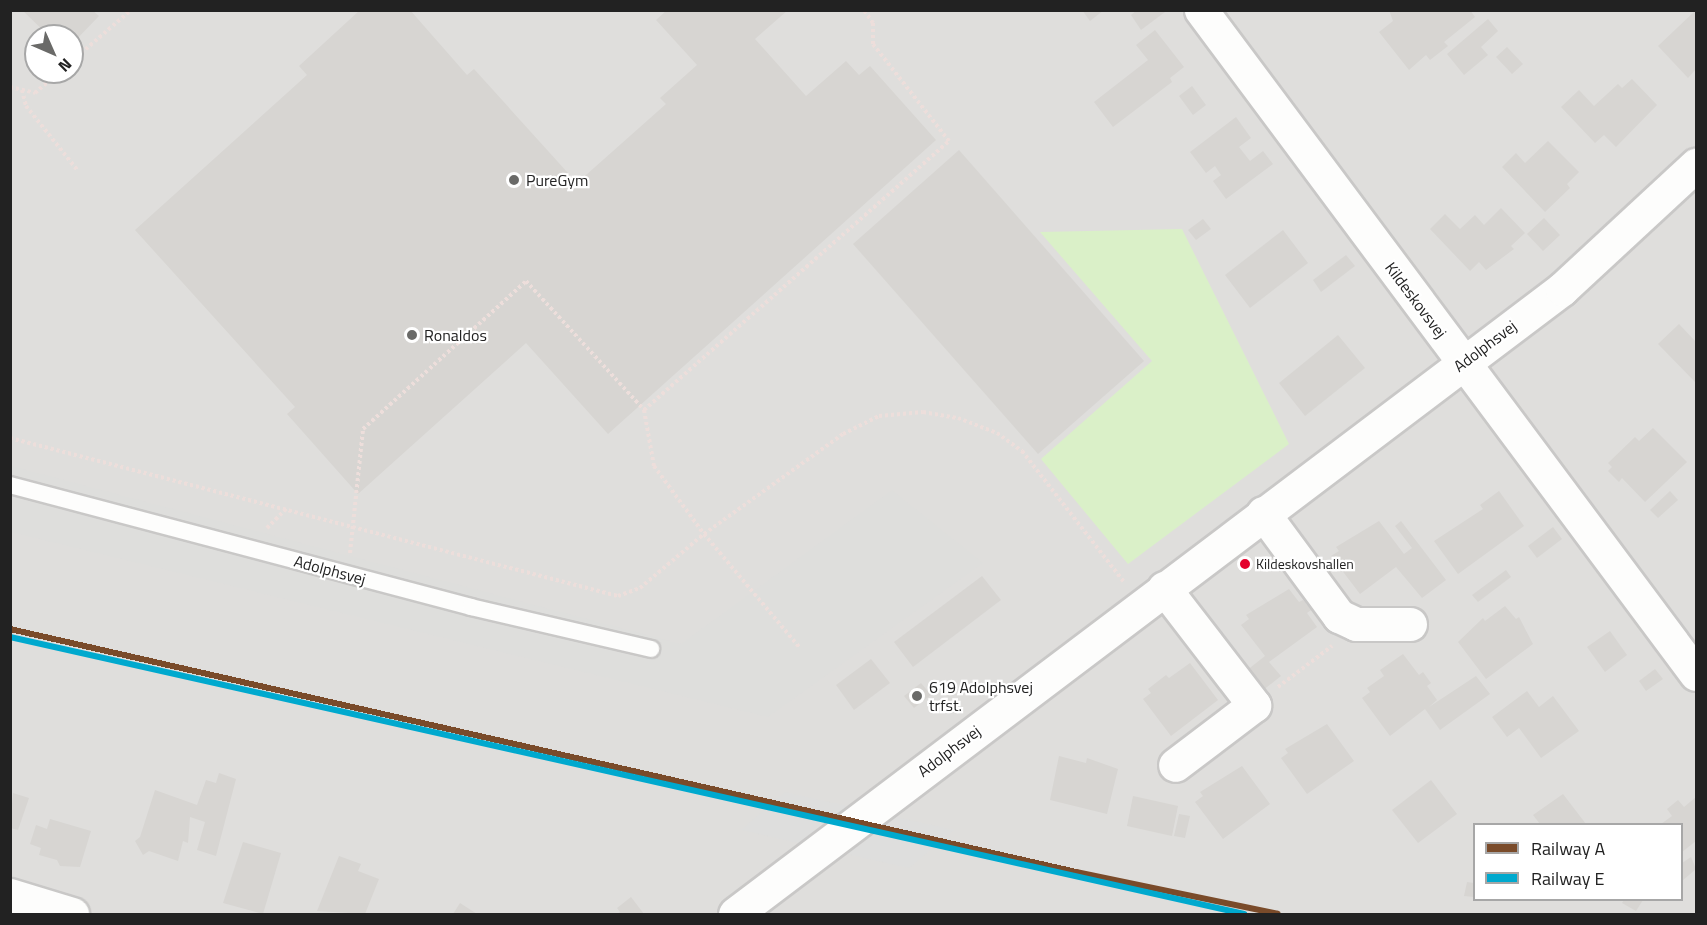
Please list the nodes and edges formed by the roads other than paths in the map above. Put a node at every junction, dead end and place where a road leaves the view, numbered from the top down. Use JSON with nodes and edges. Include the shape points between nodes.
{"nodes":[{"id":1,"x":1202,"y":10,"type":"edge"},
{"id":2,"x":1696,"y":165,"type":"edge"},
{"id":3,"x":1462,"y":363,"type":"junction"},
{"id":4,"x":10,"y":485,"type":"edge"},
{"id":5,"x":1263,"y":513,"type":"junction"},
{"id":6,"x":1153,"y":597,"type":"junction"},
{"id":7,"x":1410,"y":624,"type":"dead end"},
{"id":8,"x":651,"y":649,"type":"dead end"},
{"id":9,"x":1695,"y":670,"type":"edge"},
{"id":10,"x":1175,"y":765,"type":"dead end"},
{"id":11,"x":10,"y":895,"type":"edge"},
{"id":12,"x":72,"y":915,"type":"edge"},
{"id":13,"x":735,"y":915,"type":"edge"}],
"edges":[{"from":1,"to":3,"type":"street","name":"Kildeskovsvej"},
{"from":2,"to":3,"type":"street","name":"Adolphsvej","via":[[1562,289]]},
{"from":3,"to":5,"type":"street","name":"Adolphsvej"},
{"from":3,"to":9,"type":"street","name":"Kildeskovsvej"},
{"from":4,"to":8,"type":"lane","name":"Adolphsvej"},
{"from":5,"to":6,"type":"street","name":"Adolphsvej"},
{"from":5,"to":7,"type":"street","via":[[1339,616],[1356,624]]},
{"from":6,"to":10,"type":"street","via":[[1254,705]]},
{"from":6,"to":13,"type":"street","name":"Adolphsvej"},
{"from":11,"to":12,"type":"street"}]}
